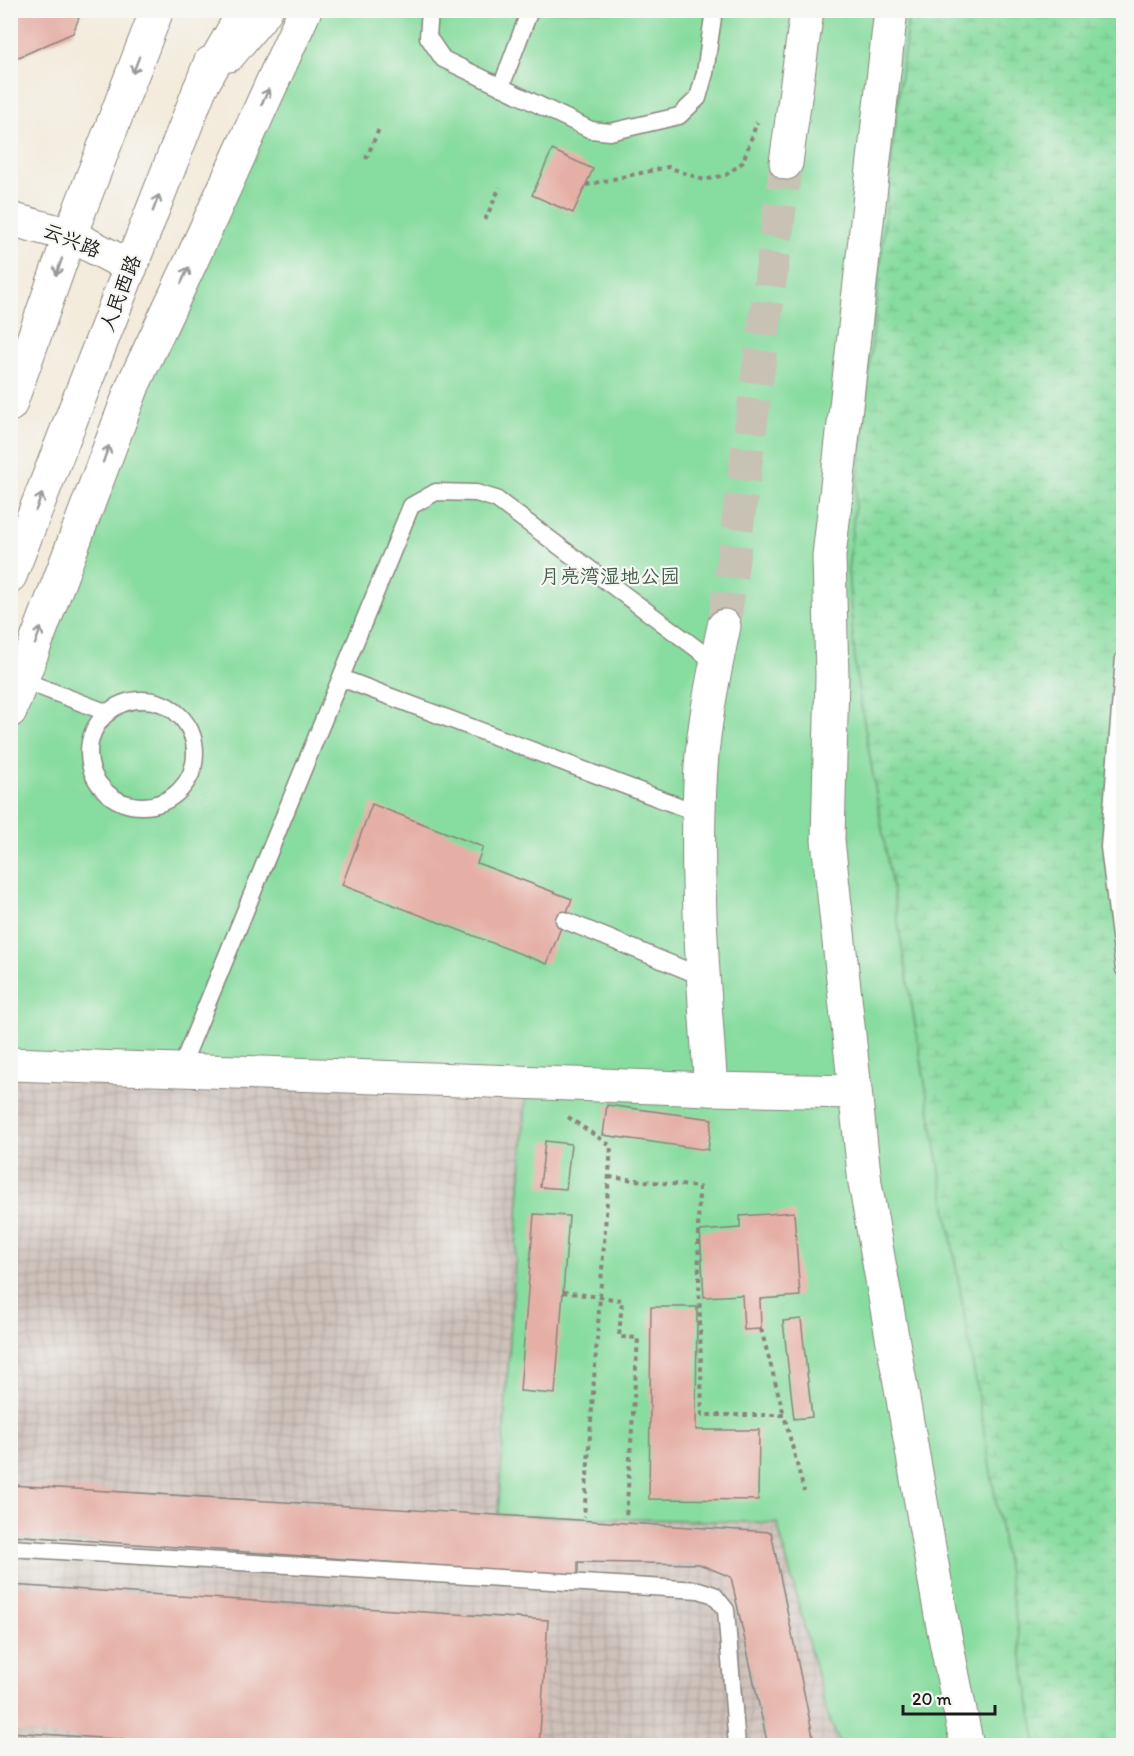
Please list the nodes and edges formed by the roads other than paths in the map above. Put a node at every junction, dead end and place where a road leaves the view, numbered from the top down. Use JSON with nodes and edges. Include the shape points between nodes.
{"nodes":[{"id":1,"x":157,"y":10,"type":"edge"},
{"id":2,"x":230,"y":10,"type":"edge"},
{"id":3,"x":244,"y":10,"type":"edge"},
{"id":4,"x":266,"y":10,"type":"edge"},
{"id":5,"x":305,"y":10,"type":"edge"},
{"id":6,"x":430,"y":10,"type":"edge"},
{"id":7,"x":530,"y":10,"type":"edge"},
{"id":8,"x":714,"y":10,"type":"edge"},
{"id":9,"x":807,"y":10,"type":"edge"},
{"id":10,"x":891,"y":10,"type":"edge"},
{"id":11,"x":501,"y":87,"type":"junction"},
{"id":12,"x":199,"y":90,"type":"junction"},
{"id":13,"x":786,"y":163,"type":"tunnel mouth"},
{"id":14,"x":10,"y":219,"type":"edge"},
{"id":15,"x":70,"y":236,"type":"junction"},
{"id":16,"x":131,"y":267,"type":"junction"},
{"id":17,"x":10,"y":405,"type":"edge"},
{"id":18,"x":10,"y":576,"type":"edge"},
{"id":19,"x":724,"y":626,"type":"tunnel mouth"},
{"id":20,"x":1124,"y":658,"type":"edge"},
{"id":21,"x":716,"y":663,"type":"junction"},
{"id":22,"x":341,"y":678,"type":"junction"},
{"id":23,"x":22,"y":680,"type":"junction"},
{"id":24,"x":10,"y":711,"type":"edge"},
{"id":25,"x":108,"y":713,"type":"junction"},
{"id":26,"x":699,"y":813,"type":"junction"},
{"id":27,"x":564,"y":921,"type":"dead end"},
{"id":28,"x":1124,"y":969,"type":"edge"},
{"id":29,"x":704,"y":977,"type":"junction"},
{"id":30,"x":10,"y":1064,"type":"edge"},
{"id":31,"x":180,"y":1070,"type":"junction"},
{"id":32,"x":711,"y":1089,"type":"junction"},
{"id":33,"x":855,"y":1092,"type":"junction"},
{"id":34,"x":10,"y":1548,"type":"edge"},
{"id":35,"x":737,"y":1746,"type":"edge"},
{"id":36,"x":967,"y":1746,"type":"edge"}],
"edges":[{"from":1,"to":15,"type":"main road","one_way":true},
{"from":2,"to":12,"type":"main road","name":"人民西路"},
{"from":3,"to":12,"type":"main road"},
{"from":4,"to":12,"type":"main road"},
{"from":23,"to":5,"type":"main road","one_way":true,"via":[[134,383]]},
{"from":6,"to":11,"type":"lane","via":[[428,37],[443,59]]},
{"from":7,"to":11,"type":"lane"},
{"from":8,"to":11,"type":"lane","via":[[698,98],[679,116],[610,132],[591,130]]},
{"from":9,"to":13,"type":"main road"},
{"from":10,"to":33,"type":"main road","via":[[829,556],[832,676],[828,840]]},
{"from":16,"to":12,"type":"main road","name":"人民西路","one_way":true},
{"from":14,"to":15,"type":"main road","name":"云兴路"},
{"from":15,"to":16,"type":"main road","name":"云兴路"},
{"from":15,"to":17,"type":"main road","one_way":true},
{"from":18,"to":16,"type":"main road","name":"人民西路","one_way":true},
{"from":19,"to":21,"type":"main road"},
{"from":20,"to":28,"type":"lane","via":[[1109,847]]},
{"from":21,"to":22,"type":"lane","via":[[496,499],[476,493],[436,492],[411,506]]},
{"from":21,"to":26,"type":"main road"},
{"from":22,"to":26,"type":"lane"},
{"from":22,"to":31,"type":"lane"},
{"from":23,"to":24,"type":"main road"},
{"from":23,"to":25,"type":"lane"},
{"from":25,"to":25,"type":"lane","via":[[137,700],[168,706],[181,717],[195,746],[195,762],[177,794],[143,807],[124,804],[108,795],[90,764],[90,745],[96,727]]},
{"from":26,"to":29,"type":"main road"},
{"from":27,"to":29,"type":"lane"},
{"from":29,"to":32,"type":"main road"},
{"from":30,"to":31,"type":"main road"},
{"from":31,"to":32,"type":"main road"},
{"from":32,"to":33,"type":"main road"},
{"from":33,"to":36,"type":"main road","via":[[867,1195]]},
{"from":34,"to":35,"type":"lane","via":[[699,1590],[714,1595],[726,1610]]}]}
